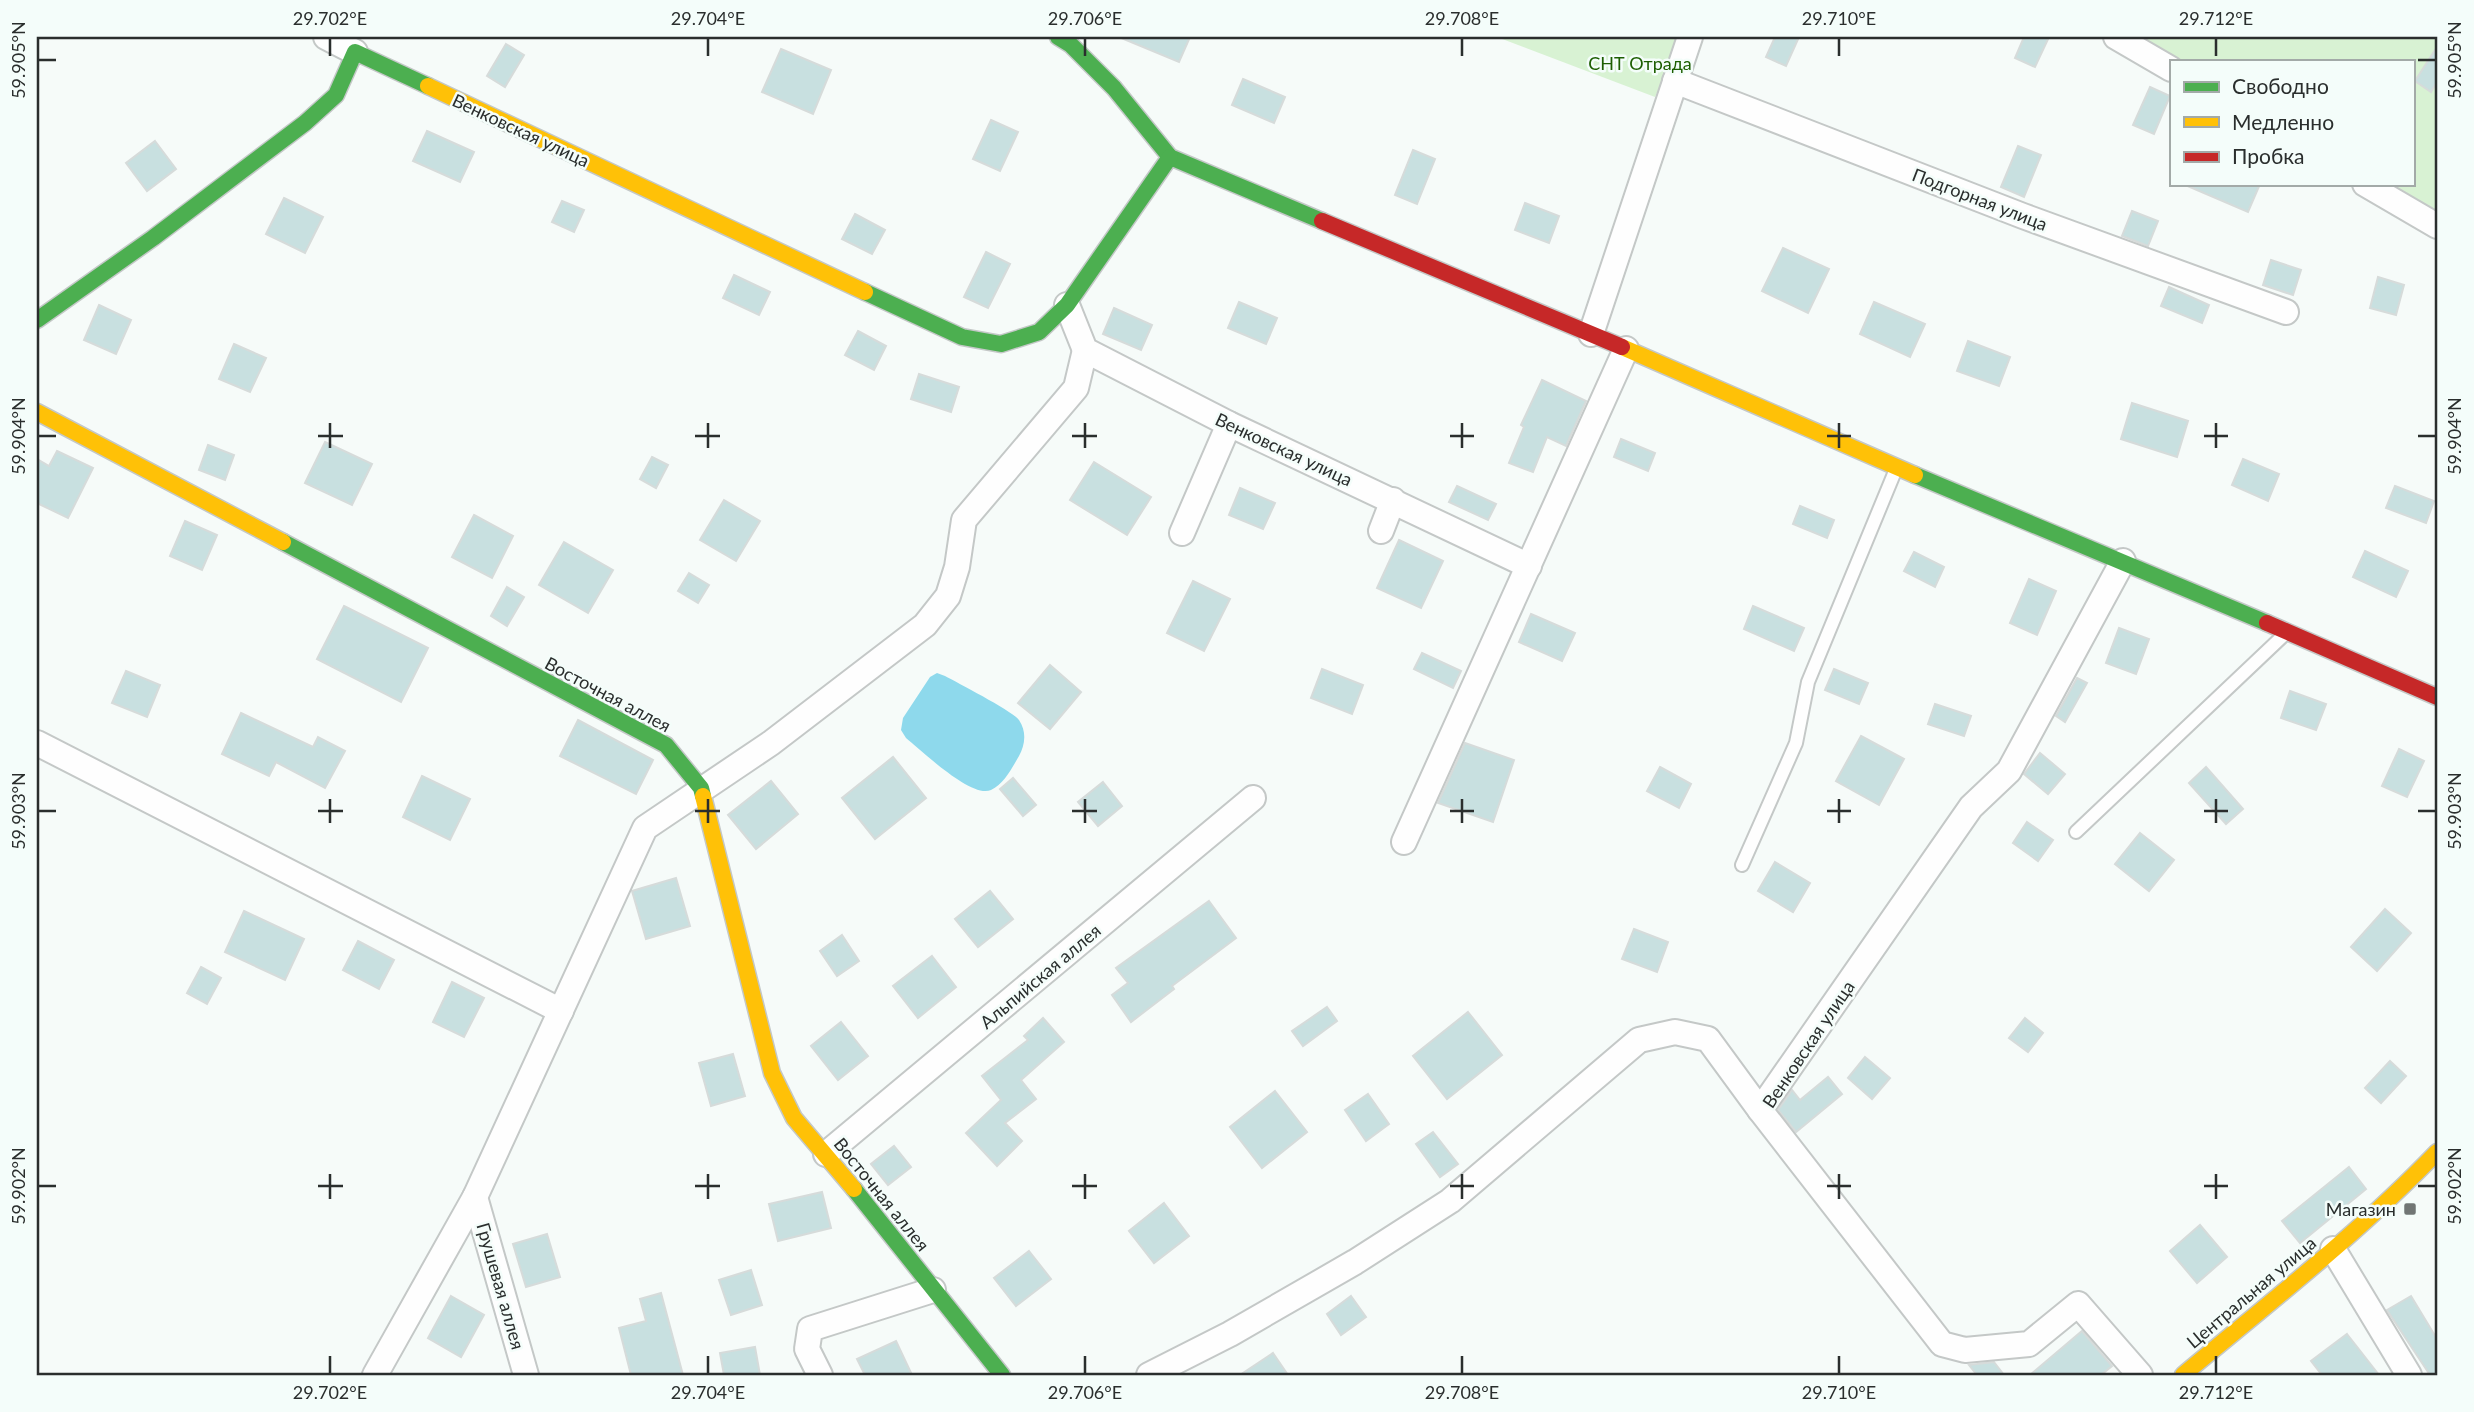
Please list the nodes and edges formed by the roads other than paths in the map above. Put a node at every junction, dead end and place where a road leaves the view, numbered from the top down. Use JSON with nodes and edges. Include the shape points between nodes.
{"nodes":[{"id":1,"x":326,"y":37,"type":"edge"},
{"id":2,"x":1058,"y":37,"type":"edge"},
{"id":3,"x":1690,"y":37,"type":"edge"},
{"id":4,"x":2116,"y":37,"type":"edge"},
{"id":5,"x":355,"y":52,"type":"junction"},
{"id":6,"x":2170,"y":68,"type":"edge"},
{"id":7,"x":1675,"y":81,"type":"junction"},
{"id":8,"x":1170,"y":158,"type":"junction"},
{"id":9,"x":2368,"y":186,"type":"edge"},
{"id":10,"x":2437,"y":226,"type":"edge"},
{"id":11,"x":1067,"y":305,"type":"junction"},
{"id":12,"x":2286,"y":313,"type":"dead end"},
{"id":13,"x":37,"y":320,"type":"edge"},
{"id":14,"x":1591,"y":334,"type":"junction"},
{"id":15,"x":1626,"y":349,"type":"junction"},
{"id":16,"x":1085,"y":350,"type":"junction"},
{"id":17,"x":37,"y":412,"type":"edge"},
{"id":18,"x":1229,"y":424,"type":"junction"},
{"id":19,"x":1897,"y":467,"type":"junction"},
{"id":20,"x":1393,"y":500,"type":"junction"},
{"id":21,"x":1381,"y":531,"type":"dead end"},
{"id":22,"x":1182,"y":533,"type":"dead end"},
{"id":23,"x":2123,"y":561,"type":"junction"},
{"id":24,"x":1529,"y":565,"type":"junction"},
{"id":25,"x":2288,"y":632,"type":"junction"},
{"id":26,"x":2437,"y":697,"type":"edge"},
{"id":27,"x":37,"y":743,"type":"edge"},
{"id":28,"x":701,"y":789,"type":"junction"},
{"id":29,"x":1253,"y":798,"type":"dead end"},
{"id":30,"x":2076,"y":832,"type":"dead end"},
{"id":31,"x":1404,"y":842,"type":"dead end"},
{"id":32,"x":1742,"y":865,"type":"dead end"},
{"id":33,"x":561,"y":1011,"type":"junction"},
{"id":34,"x":1760,"y":1110,"type":"junction"},
{"id":35,"x":2437,"y":1153,"type":"edge"},
{"id":36,"x":826,"y":1154,"type":"junction"},
{"id":37,"x":475,"y":1196,"type":"junction"},
{"id":38,"x":2333,"y":1249,"type":"junction"},
{"id":39,"x":933,"y":1290,"type":"junction"},
{"id":40,"x":375,"y":1375,"type":"edge"},
{"id":41,"x":526,"y":1375,"type":"edge"},
{"id":42,"x":820,"y":1375,"type":"edge"},
{"id":43,"x":1002,"y":1375,"type":"edge"},
{"id":44,"x":1149,"y":1375,"type":"edge"},
{"id":45,"x":2140,"y":1375,"type":"edge"},
{"id":46,"x":2183,"y":1375,"type":"edge"},
{"id":47,"x":2409,"y":1375,"type":"edge"}],
"edges":[{"from":1,"to":5,"type":"street"},
{"from":2,"to":8,"type":"street","via":[[1114,88]]},
{"from":3,"to":7,"type":"street"},
{"from":4,"to":6,"type":"street"},
{"from":5,"to":11,"type":"street","name":"Венковская улица","via":[[962,337],[1001,344],[1039,332]]},
{"from":5,"to":13,"type":"street","via":[[336,95],[306,123]]},
{"from":7,"to":12,"type":"street","name":"Подгорная улица"},
{"from":7,"to":14,"type":"street"},
{"from":8,"to":11,"type":"street","name":"Венковская улица"},
{"from":8,"to":14,"type":"street"},
{"from":9,"to":10,"type":"street"},
{"from":11,"to":16,"type":"street"},
{"from":14,"to":15,"type":"street"},
{"from":15,"to":19,"type":"street"},
{"from":15,"to":24,"type":"street"},
{"from":16,"to":18,"type":"street","name":"Венковская улица"},
{"from":16,"to":28,"type":"street","via":[[1076,388],[964,520],[948,596],[925,625],[771,743]]},
{"from":17,"to":28,"type":"street","name":"Восточная аллея","via":[[666,745]]},
{"from":18,"to":20,"type":"street","name":"Венковская улица"},
{"from":18,"to":22,"type":"street"},
{"from":19,"to":23,"type":"street"},
{"from":19,"to":32,"type":"lane","via":[[1808,682],[1797,743]]},
{"from":20,"to":21,"type":"street"},
{"from":20,"to":24,"type":"street","name":"Венковская улица"},
{"from":23,"to":25,"type":"street"},
{"from":23,"to":34,"type":"street","name":"Венковская улица","via":[[2009,771],[1971,807]]},
{"from":24,"to":31,"type":"street"},
{"from":25,"to":26,"type":"street"},
{"from":25,"to":30,"type":"lane"},
{"from":27,"to":33,"type":"street"},
{"from":28,"to":33,"type":"street","via":[[645,828]]},
{"from":28,"to":36,"type":"street","name":"Восточная аллея","via":[[772,1073],[794,1118]]},
{"from":29,"to":36,"type":"street","name":"Альпийская аллея"},
{"from":33,"to":37,"type":"street"},
{"from":34,"to":44,"type":"street","via":[[1708,1039],[1675,1032],[1639,1040],[1450,1201],[1355,1262]]},
{"from":34,"to":45,"type":"street","name":"Венковская улица","via":[[1941,1344],[1965,1350],[2029,1344],[2078,1304]]},
{"from":35,"to":38,"type":"street","name":"Центральная улица"},
{"from":36,"to":39,"type":"street","name":"Восточная аллея"},
{"from":37,"to":40,"type":"street"},
{"from":37,"to":41,"type":"street","name":"Грушевая аллея"},
{"from":38,"to":46,"type":"street","name":"Центральная улица"},
{"from":38,"to":47,"type":"street"},
{"from":39,"to":42,"type":"street","via":[[810,1329],[807,1349]]},
{"from":39,"to":43,"type":"street","name":"Восточная аллея"}]}
